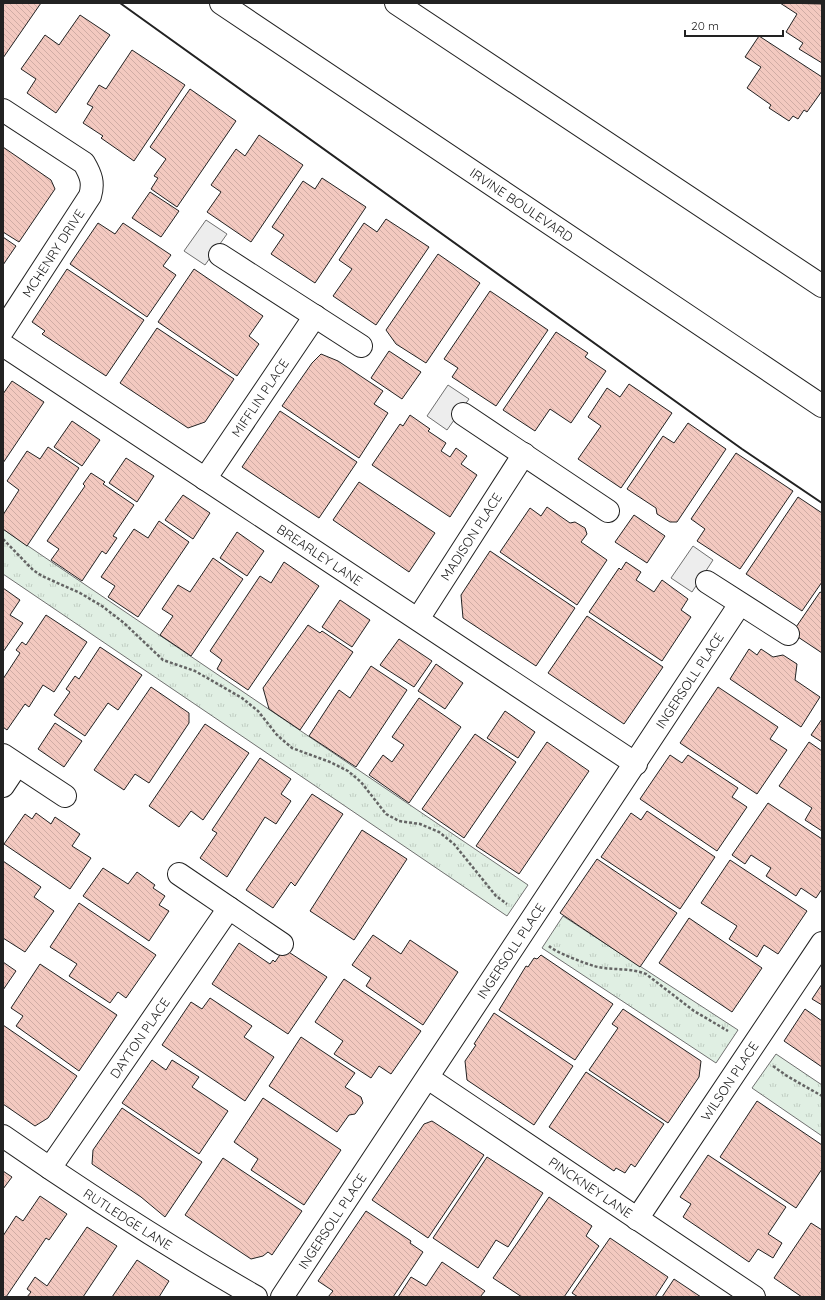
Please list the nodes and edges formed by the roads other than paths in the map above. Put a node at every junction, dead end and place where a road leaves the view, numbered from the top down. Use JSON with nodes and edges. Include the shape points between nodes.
{"nodes":[{"id":1,"x":221,"y":3,"type":"edge"},
{"id":2,"x":396,"y":3,"type":"edge"},
{"id":3,"x":3,"y":110,"type":"edge"},
{"id":4,"x":220,"y":255,"type":"dead end"},
{"id":5,"x":822,"y":286,"type":"edge"},
{"id":6,"x":314,"y":316,"type":"junction"},
{"id":7,"x":3,"y":330,"type":"edge"},
{"id":8,"x":3,"y":345,"type":"edge"},
{"id":9,"x":361,"y":346,"type":"dead end"},
{"id":10,"x":822,"y":406,"type":"edge"},
{"id":11,"x":463,"y":414,"type":"dead end"},
{"id":12,"x":524,"y":454,"type":"junction"},
{"id":13,"x":205,"y":479,"type":"junction"},
{"id":14,"x":608,"y":511,"type":"dead end"},
{"id":15,"x":706,"y":582,"type":"dead end"},
{"id":16,"x":740,"y":604,"type":"junction"},
{"id":17,"x":418,"y":619,"type":"junction"},
{"id":18,"x":788,"y":634,"type":"dead end"},
{"id":19,"x":10,"y":760,"type":"edge"},
{"id":20,"x":636,"y":764,"type":"junction"},
{"id":21,"x":3,"y":786,"type":"edge"},
{"id":22,"x":65,"y":796,"type":"dead end"},
{"id":23,"x":179,"y":874,"type":"dead end"},
{"id":24,"x":229,"y":908,"type":"junction"},
{"id":25,"x":822,"y":943,"type":"edge"},
{"id":26,"x":282,"y":944,"type":"dead end"},
{"id":27,"x":428,"y":1078,"type":"junction"},
{"id":28,"x":3,"y":1136,"type":"edge"},
{"id":29,"x":50,"y":1168,"type":"junction"},
{"id":30,"x":637,"y":1219,"type":"junction"},
{"id":31,"x":256,"y":1297,"type":"edge"},
{"id":32,"x":282,"y":1297,"type":"edge"},
{"id":33,"x":754,"y":1297,"type":"edge"}],
"edges":[{"from":1,"to":10,"type":"street","name":"IRVINE BOULEVARD"},
{"from":2,"to":5,"type":"street"},
{"from":3,"to":7,"type":"street","name":"MCHENRY DRIVE","via":[[84,163],[91,173],[93,186],[90,196]]},
{"from":4,"to":6,"type":"street"},
{"from":6,"to":9,"type":"street"},
{"from":6,"to":13,"type":"street","name":"MIFFLIN PLACE"},
{"from":8,"to":13,"type":"street","name":"BREARLEY LANE"},
{"from":11,"to":12,"type":"street"},
{"from":12,"to":14,"type":"street"},
{"from":12,"to":17,"type":"street","name":"MADISON PLACE"},
{"from":13,"to":17,"type":"street","name":"BREARLEY LANE"},
{"from":15,"to":16,"type":"street"},
{"from":16,"to":18,"type":"street"},
{"from":16,"to":20,"type":"street","name":"INGERSOLL PLACE"},
{"from":17,"to":20,"type":"street","name":"BREARLEY LANE"},
{"from":19,"to":21,"type":"street"},
{"from":19,"to":22,"type":"street"},
{"from":20,"to":27,"type":"street","name":"INGERSOLL PLACE"},
{"from":23,"to":24,"type":"street"},
{"from":24,"to":26,"type":"street"},
{"from":24,"to":29,"type":"street","name":"DAYTON PLACE"},
{"from":25,"to":30,"type":"street","name":"WILSON PLACE"},
{"from":27,"to":30,"type":"street","name":"PINCKNEY LANE"},
{"from":27,"to":32,"type":"street","name":"INGERSOLL PLACE"},
{"from":28,"to":29,"type":"street","name":"RUTLEDGE LANE"},
{"from":29,"to":31,"type":"street","name":"RUTLEDGE LANE","via":[[194,1262]]},
{"from":30,"to":33,"type":"street","name":"PINCKNEY LANE"}]}
